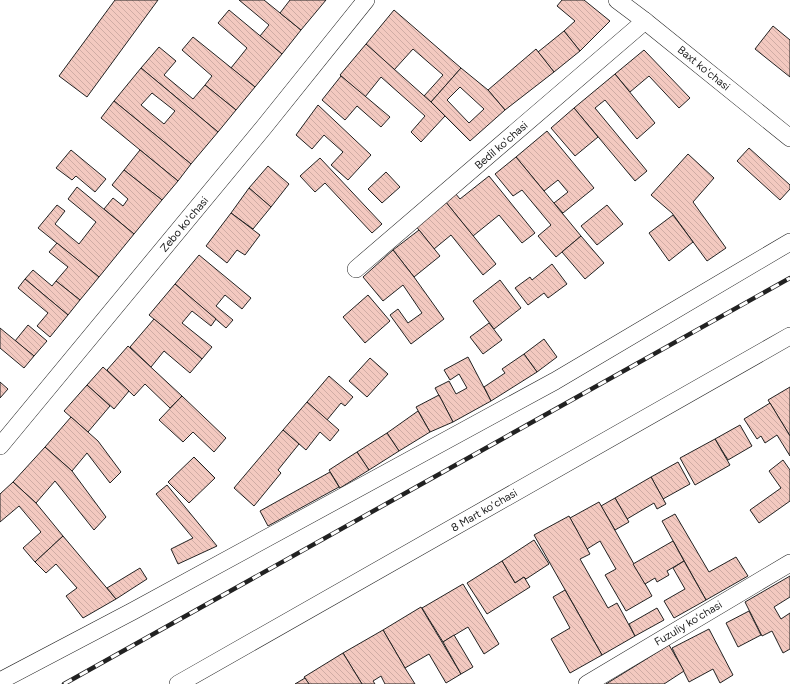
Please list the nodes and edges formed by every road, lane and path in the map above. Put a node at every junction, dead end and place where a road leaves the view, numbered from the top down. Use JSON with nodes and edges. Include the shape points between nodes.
{"nodes":[{"id":1,"x":366,"y":0,"type":"edge"},
{"id":2,"x":617,"y":0,"type":"edge"},
{"id":3,"x":645,"y":21,"type":"junction"},
{"id":4,"x":790,"y":138,"type":"edge"},
{"id":5,"x":790,"y":242,"type":"edge"},
{"id":6,"x":356,"y":269,"type":"dead end"},
{"id":7,"x":790,"y":336,"type":"edge"},
{"id":8,"x":0,"y":446,"type":"edge"},
{"id":9,"x":790,"y":563,"type":"edge"},
{"id":10,"x":0,"y":681,"type":"edge"},
{"id":11,"x":178,"y":684,"type":"edge"},
{"id":12,"x":587,"y":684,"type":"edge"}],
"edges":[{"from":1,"to":8,"type":"street","name":"Zebo koʻchasi"},
{"from":2,"to":3,"type":"street","name":"Baxt koʻchasi"},
{"from":3,"to":4,"type":"street","name":"Baxt koʻchasi"},
{"from":3,"to":6,"type":"street","name":"Bedil ko'chasi"},
{"from":5,"to":10,"type":"street","via":[[554,381],[133,612]]},
{"from":7,"to":11,"type":"street","name":"8 Mart koʻchasi"},
{"from":9,"to":12,"type":"street","name":"Fuzuliy koʻchasi"}]}
